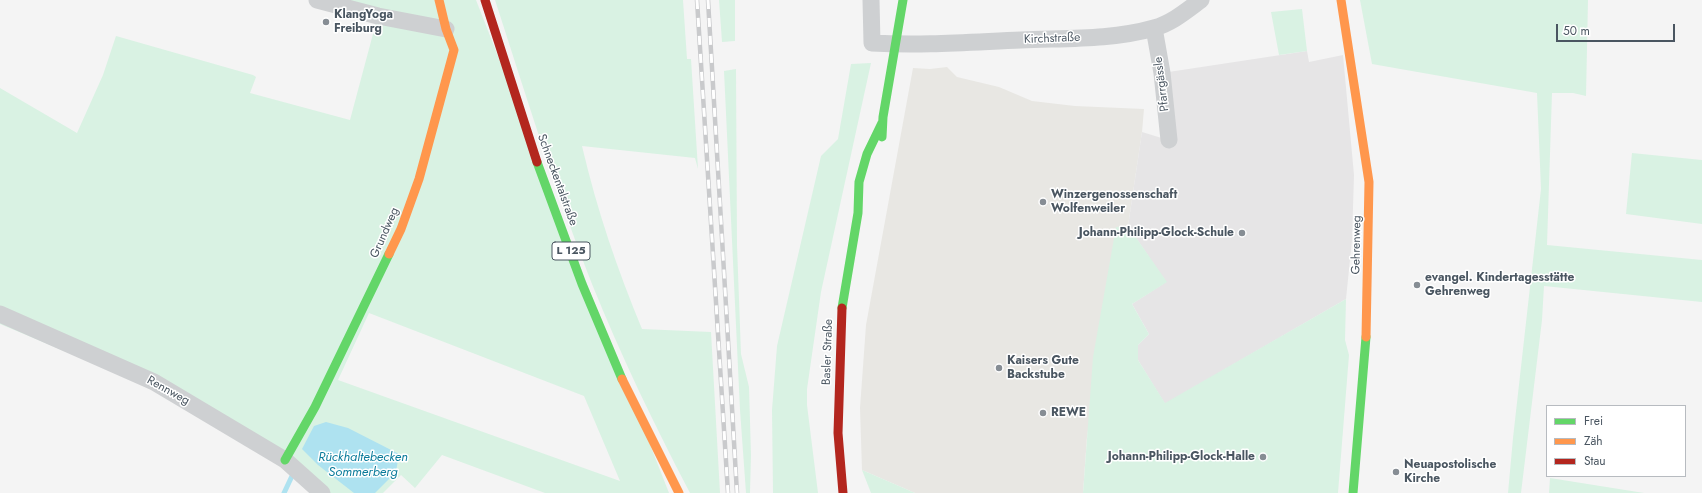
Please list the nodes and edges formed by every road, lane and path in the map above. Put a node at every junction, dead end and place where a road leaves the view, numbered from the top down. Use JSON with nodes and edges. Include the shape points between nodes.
{"nodes":[{"id":1,"x":317,"y":0,"type":"edge"},
{"id":2,"x":439,"y":0,"type":"edge"},
{"id":3,"x":485,"y":0,"type":"edge"},
{"id":4,"x":871,"y":0,"type":"edge"},
{"id":5,"x":903,"y":0,"type":"edge"},
{"id":6,"x":1201,"y":0,"type":"edge"},
{"id":7,"x":1341,"y":0,"type":"edge"},
{"id":8,"x":1154,"y":28,"type":"junction"},
{"id":9,"x":446,"y":29,"type":"junction"},
{"id":10,"x":895,"y":43,"type":"junction"},
{"id":11,"x":882,"y":123,"type":"junction"},
{"id":12,"x":1169,"y":140,"type":"dead end"},
{"id":13,"x":882,"y":150,"type":"dead end"},
{"id":14,"x":869,"y":193,"type":"dead end"},
{"id":15,"x":858,"y":213,"type":"junction"},
{"id":16,"x":0,"y":314,"type":"edge"},
{"id":17,"x":285,"y":460,"type":"junction"},
{"id":18,"x":322,"y":493,"type":"edge"},
{"id":19,"x":679,"y":493,"type":"edge"},
{"id":20,"x":843,"y":493,"type":"edge"},
{"id":21,"x":1353,"y":493,"type":"edge"}],
"edges":[{"from":1,"to":9,"type":"street","via":[[378,16]]},
{"from":2,"to":9,"type":"main road","name":"Grundweg"},
{"from":3,"to":19,"type":"main road","name":"Schneckentalstraße","number":"L 125","via":[[519,110],[598,325]]},
{"from":4,"to":10,"type":"street","name":"Kirchstraße","via":[[872,42]]},
{"from":5,"to":10,"type":"main road","name":"Basler Straße"},
{"from":6,"to":8,"type":"street","name":"Kirchstraße","via":[[1170,22]]},
{"from":7,"to":21,"type":"main road","name":"Gehrenweg","via":[[1369,182],[1365,355]]},
{"from":8,"to":10,"type":"street","name":"Kirchstraße","via":[[1082,38]]},
{"from":8,"to":12,"type":"street","name":"Pfarrgässle"},
{"from":9,"to":17,"type":"main road","name":"Grundweg","via":[[454,50],[419,179],[401,228],[315,407]]},
{"from":10,"to":11,"type":"main road","name":"Basler Straße"},
{"from":11,"to":13,"type":"main road","name":"Basler Straße"},
{"from":11,"to":15,"type":"main road","name":"Basler Straße","via":[[865,161],[859,182]]},
{"from":14,"to":15,"type":"main road","name":"Basler Straße"},
{"from":15,"to":20,"type":"main road","name":"Basler Straße","via":[[844,287],[840,328],[838,433]]},
{"from":16,"to":17,"type":"street","name":"Rennweg","via":[[154,382]]},
{"from":17,"to":18,"type":"street","name":"Rennweg"}]}
